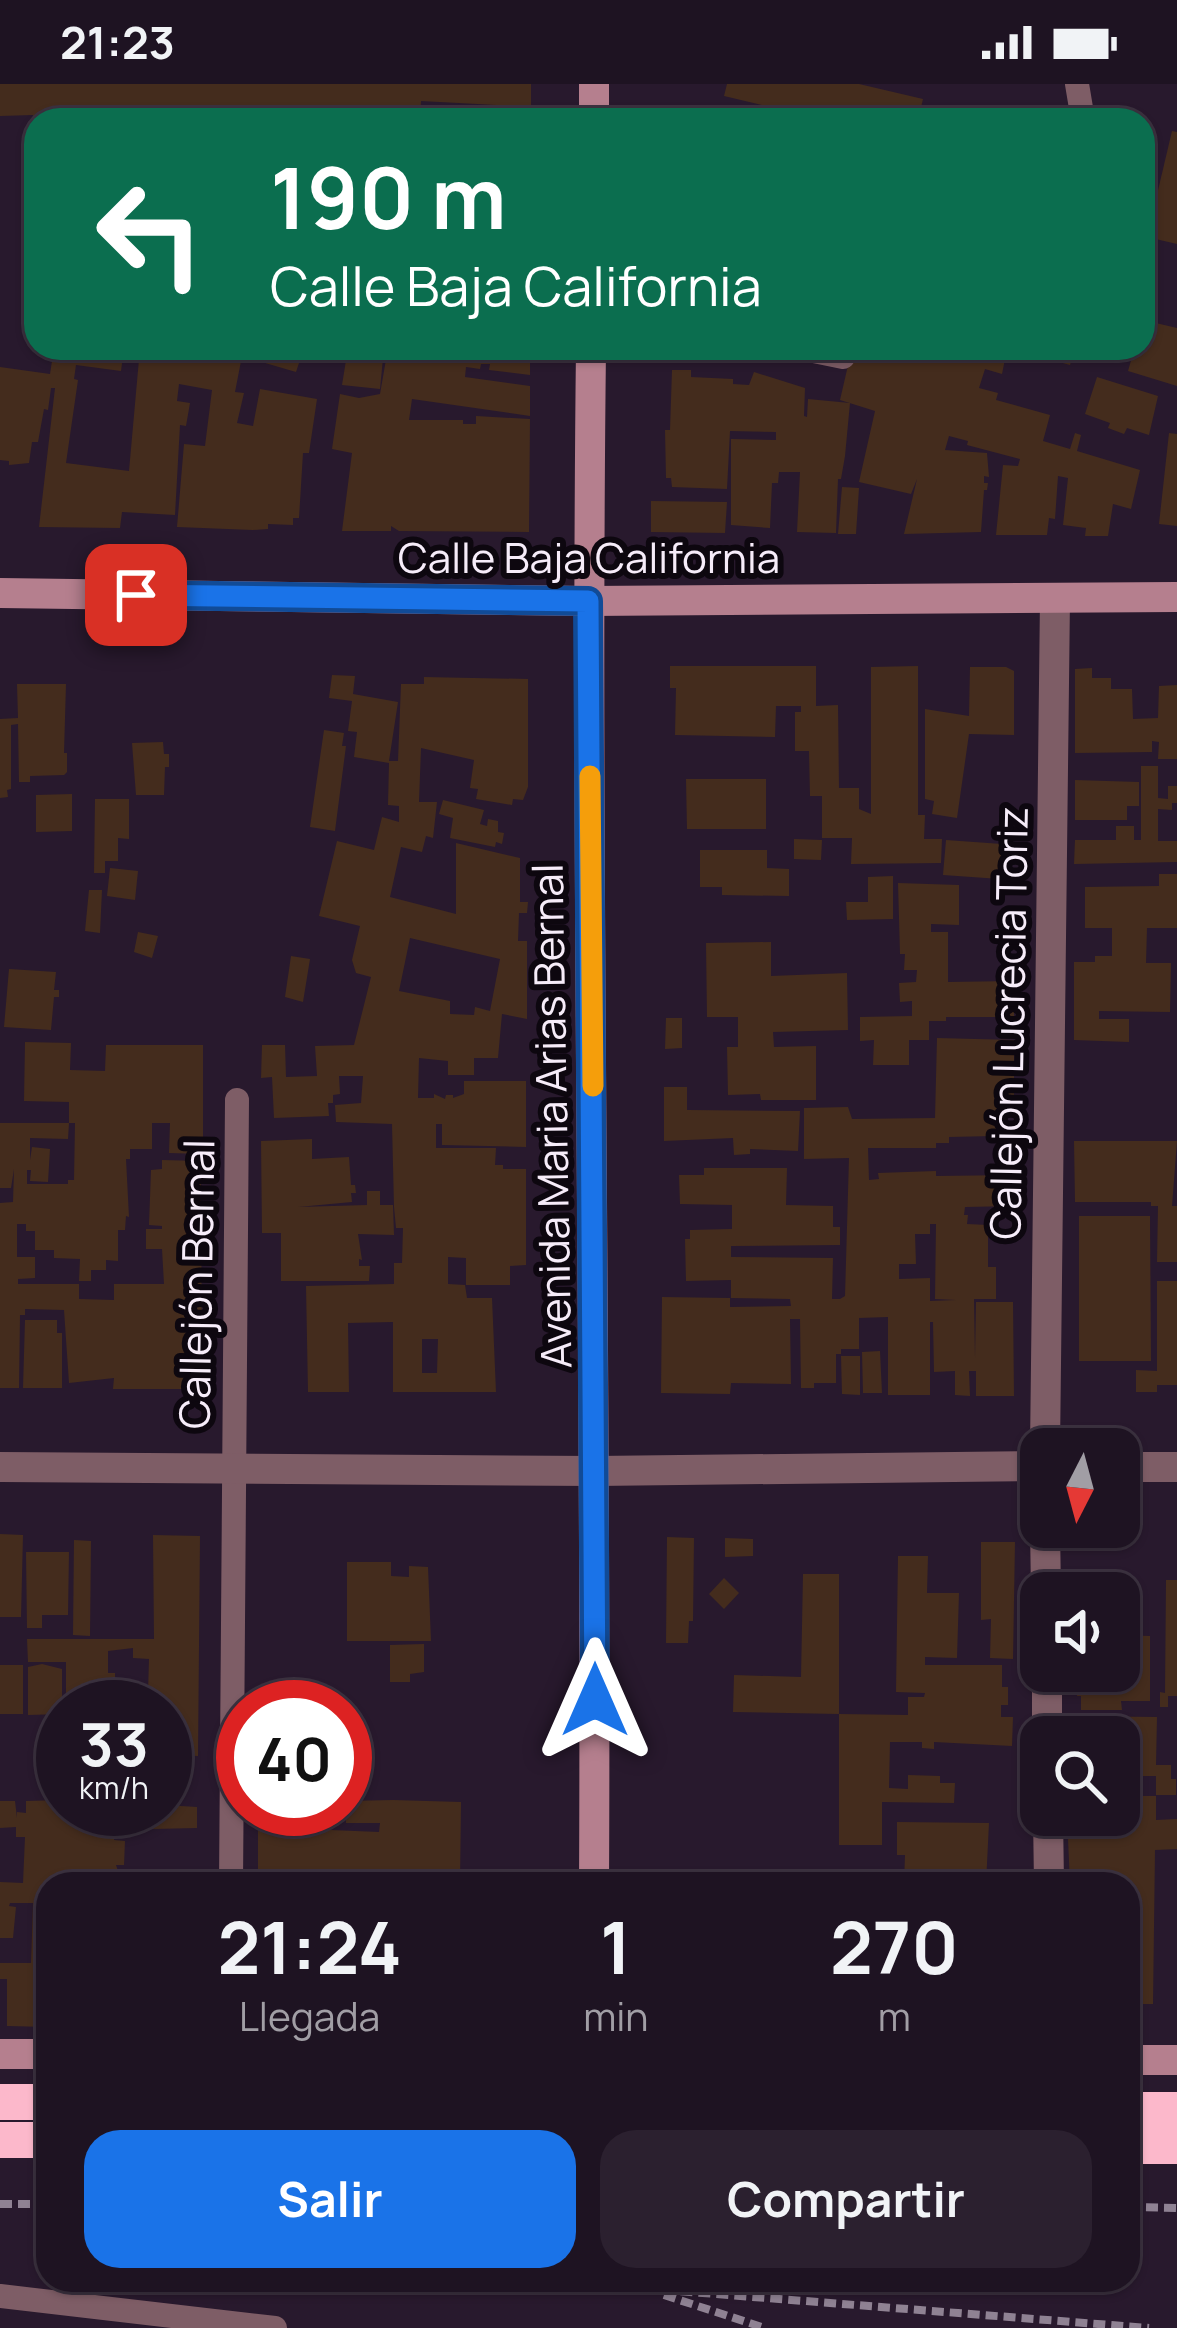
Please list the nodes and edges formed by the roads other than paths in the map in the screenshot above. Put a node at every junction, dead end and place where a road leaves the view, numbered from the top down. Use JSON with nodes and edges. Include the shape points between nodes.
{"nodes":[{"id":1,"x":591,"y":360,"type":"edge"},
{"id":2,"x":0,"y":593,"type":"edge"},
{"id":3,"x":1177,"y":597,"type":"edge"},
{"id":4,"x":1055,"y":598,"type":"junction"},
{"id":5,"x":588,"y":601,"type":"junction"},
{"id":6,"x":237,"y":1100,"type":"dead end"},
{"id":7,"x":1045,"y":1428,"type":"edge"},
{"id":8,"x":1020,"y":1466,"type":"edge"},
{"id":9,"x":0,"y":1467,"type":"edge"},
{"id":10,"x":1140,"y":1467,"type":"edge"},
{"id":11,"x":1177,"y":1467,"type":"edge"},
{"id":12,"x":232,"y":1468,"type":"junction"},
{"id":13,"x":596,"y":1471,"type":"junction"},
{"id":14,"x":1048,"y":1836,"type":"edge"},
{"id":15,"x":231,"y":1872,"type":"edge"},
{"id":16,"x":594,"y":1872,"type":"edge"},
{"id":17,"x":1049,"y":1872,"type":"edge"},
{"id":18,"x":0,"y":2054,"type":"edge"},
{"id":19,"x":36,"y":2054,"type":"edge"},
{"id":20,"x":1140,"y":2060,"type":"edge"},
{"id":21,"x":1177,"y":2060,"type":"edge"},
{"id":22,"x":0,"y":2091,"type":"edge"},
{"id":23,"x":36,"y":2092,"type":"edge"},
{"id":24,"x":1140,"y":2098,"type":"edge"},
{"id":25,"x":1177,"y":2099,"type":"edge"},
{"id":26,"x":0,"y":2102,"type":"edge"},
{"id":27,"x":36,"y":2102,"type":"edge"},
{"id":28,"x":1140,"y":2110,"type":"edge"},
{"id":29,"x":1177,"y":2110,"type":"edge"},
{"id":30,"x":0,"y":2119,"type":"edge"},
{"id":31,"x":36,"y":2119,"type":"edge"},
{"id":32,"x":1140,"y":2125,"type":"edge"},
{"id":33,"x":1177,"y":2125,"type":"edge"},
{"id":34,"x":0,"y":2140,"type":"edge"},
{"id":35,"x":36,"y":2140,"type":"edge"},
{"id":36,"x":1140,"y":2146,"type":"edge"},
{"id":37,"x":1177,"y":2146,"type":"edge"},
{"id":38,"x":0,"y":2296,"type":"edge"},
{"id":39,"x":274,"y":2328,"type":"edge"}],
"edges":[{"from":1,"to":5,"type":"street","name":"Avenida Maria Arias Bernal"},
{"from":2,"to":5,"type":"street","name":"Calle Baja California"},
{"from":3,"to":4,"type":"street","name":"Calle Baja California"},
{"from":4,"to":5,"type":"street","name":"Calle Baja California"},
{"from":4,"to":7,"type":"street","name":"Callejón Lucrecia Toriz"},
{"from":5,"to":13,"type":"street","name":"Avenida Maria Arias Bernal"},
{"from":6,"to":12,"type":"lane","name":"Callejón Bernal"},
{"from":8,"to":13,"type":"street"},
{"from":9,"to":12,"type":"street"},
{"from":10,"to":11,"type":"street"},
{"from":12,"to":13,"type":"street"},
{"from":12,"to":15,"type":"lane","name":"Callejón Bernal"},
{"from":13,"to":16,"type":"street","name":"Avenida Maria Arias Bernal"},
{"from":14,"to":17,"type":"street"},
{"from":18,"to":19,"type":"street"},
{"from":20,"to":21,"type":"street"},
{"from":22,"to":23,"type":"highway"},
{"from":24,"to":25,"type":"highway"},
{"from":26,"to":27,"type":"highway"},
{"from":28,"to":29,"type":"highway"},
{"from":30,"to":31,"type":"highway"},
{"from":32,"to":33,"type":"highway"},
{"from":34,"to":35,"type":"highway"},
{"from":36,"to":37,"type":"highway"},
{"from":38,"to":39,"type":"lane"}]}
